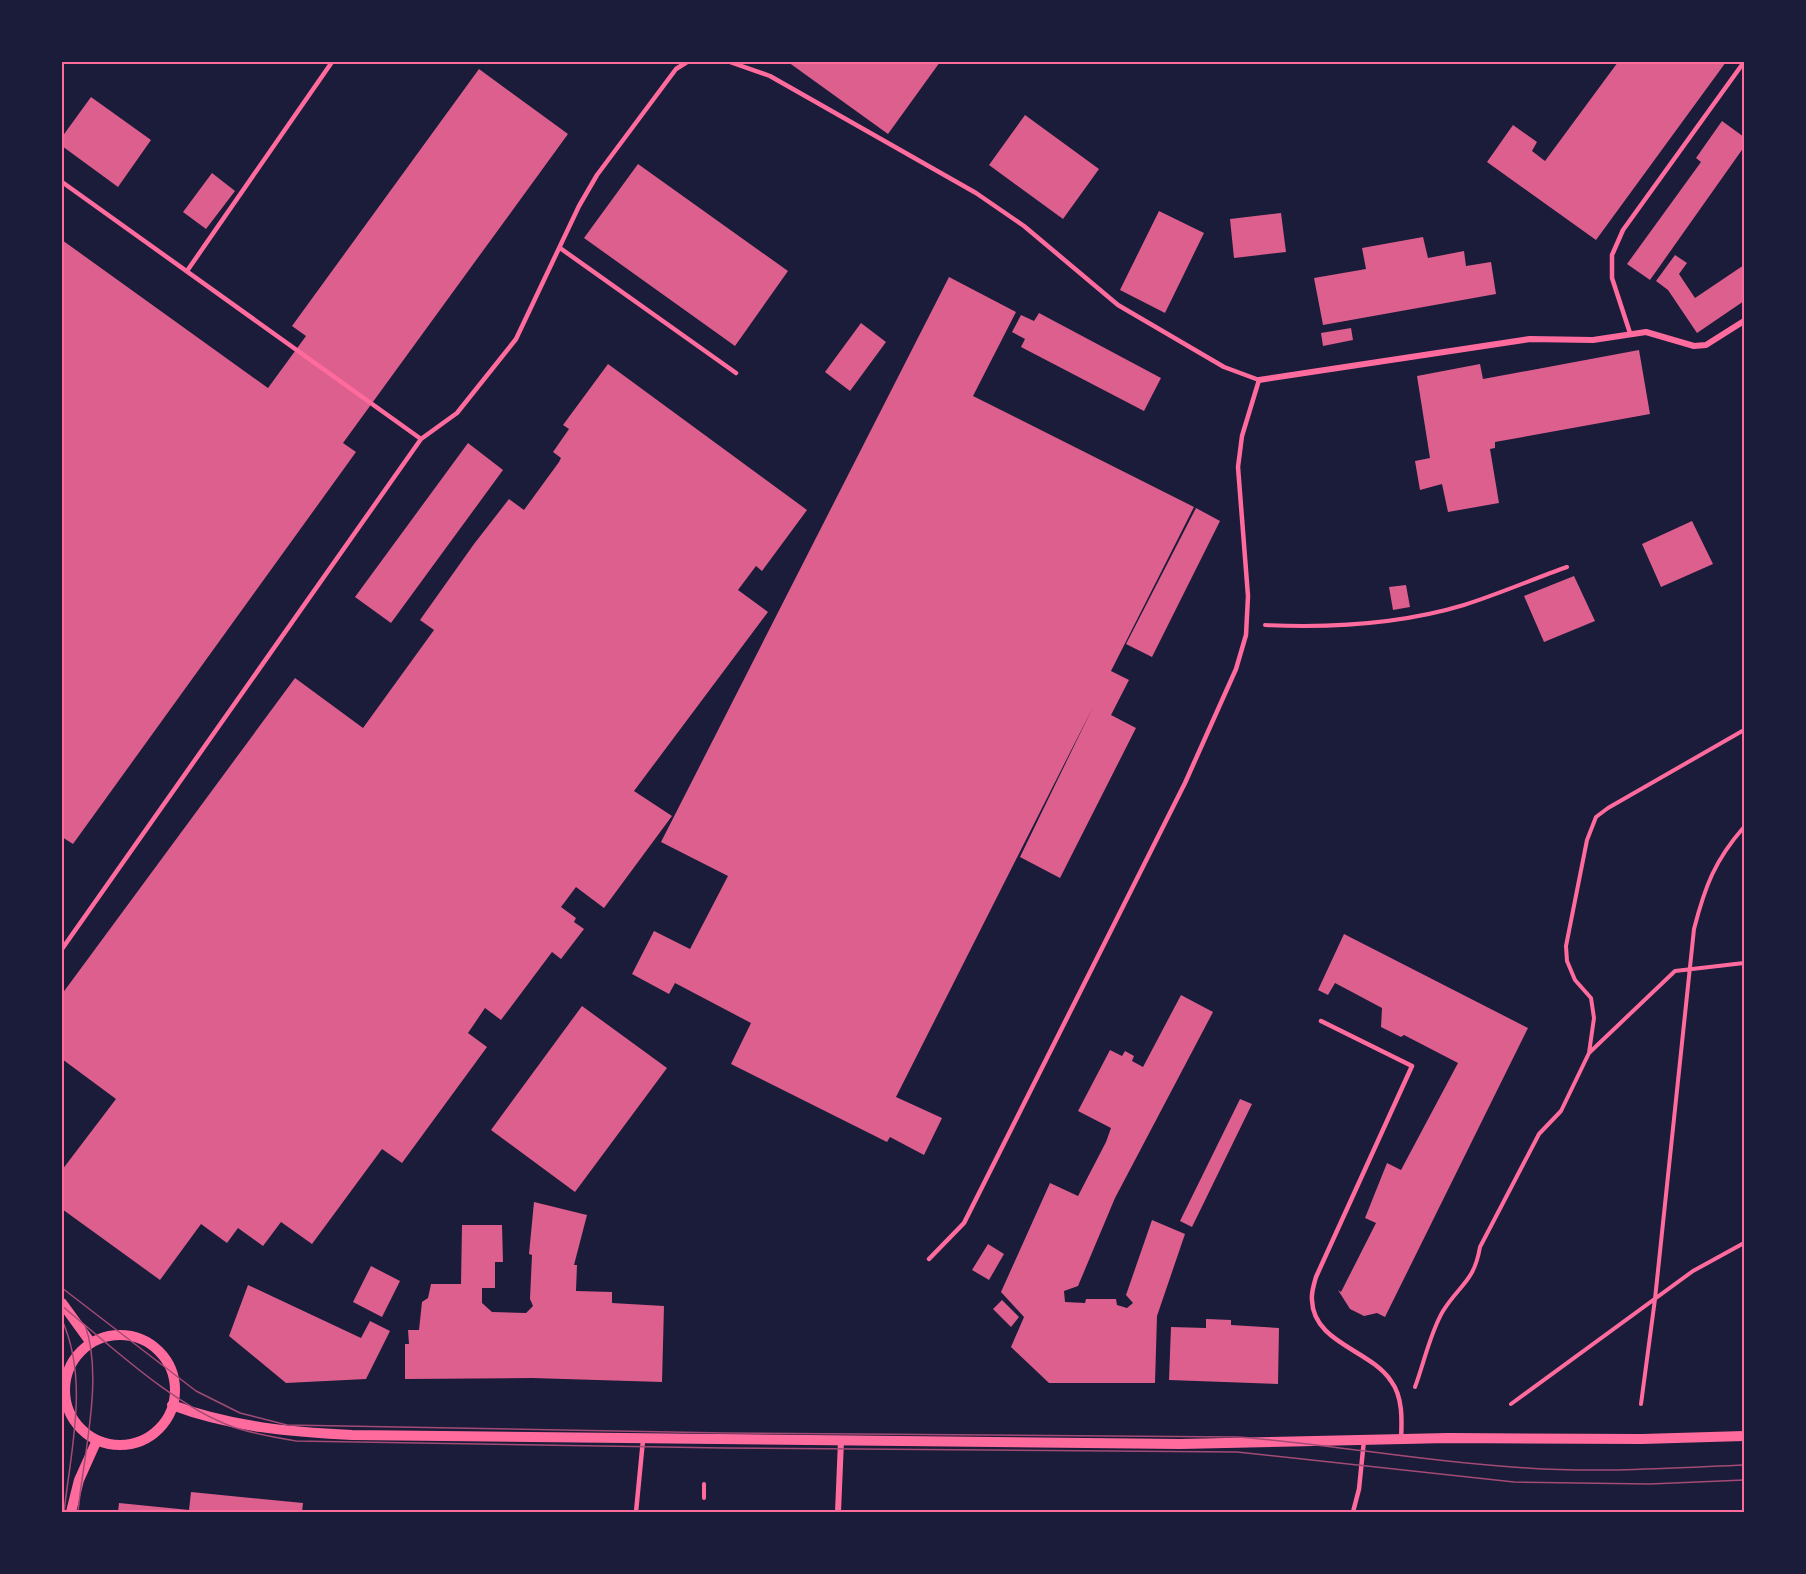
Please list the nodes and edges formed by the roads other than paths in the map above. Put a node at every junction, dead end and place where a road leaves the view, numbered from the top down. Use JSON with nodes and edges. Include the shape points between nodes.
{"nodes":[{"id":1,"x":332,"y":62,"type":"edge"},
{"id":2,"x":687,"y":62,"type":"edge"},
{"id":3,"x":730,"y":62,"type":"edge"},
{"id":4,"x":1744,"y":62,"type":"edge"},
{"id":5,"x":62,"y":182,"type":"edge"},
{"id":6,"x":560,"y":248,"type":"junction"},
{"id":7,"x":187,"y":272,"type":"junction"},
{"id":8,"x":1744,"y":321,"type":"edge"},
{"id":9,"x":1630,"y":333,"type":"junction"},
{"id":10,"x":736,"y":373,"type":"dead end"},
{"id":11,"x":1259,"y":380,"type":"junction"},
{"id":12,"x":421,"y":439,"type":"junction"},
{"id":13,"x":62,"y":949,"type":"edge"},
{"id":14,"x":1321,"y":1021,"type":"dead end"},
{"id":15,"x":929,"y":1259,"type":"dead end"},
{"id":16,"x":62,"y":1303,"type":"edge"},
{"id":17,"x":91,"y":1342,"type":"junction"},
{"id":18,"x":172,"y":1405,"type":"junction"},
{"id":19,"x":1744,"y":1436,"type":"edge"},
{"id":20,"x":97,"y":1440,"type":"junction"},
{"id":21,"x":643,"y":1440,"type":"junction"},
{"id":22,"x":1364,"y":1440,"type":"junction"},
{"id":23,"x":1401,"y":1440,"type":"junction"},
{"id":24,"x":841,"y":1441,"type":"junction"},
{"id":25,"x":71,"y":1512,"type":"edge"},
{"id":26,"x":636,"y":1512,"type":"edge"},
{"id":27,"x":838,"y":1512,"type":"edge"},
{"id":28,"x":1353,"y":1512,"type":"edge"}],
"edges":[{"from":1,"to":7,"type":"lane"},
{"from":2,"to":6,"type":"lane","via":[[676,69],[597,175]]},
{"from":3,"to":11,"type":"lane","via":[[779,81],[976,193],[1024,226],[1118,305],[1224,367]]},
{"from":4,"to":9,"type":"lane","via":[[1623,230],[1612,255],[1612,278]]},
{"from":5,"to":7,"type":"lane"},
{"from":6,"to":10,"type":"lane"},
{"from":6,"to":12,"type":"lane","via":[[516,339],[457,413]]},
{"from":7,"to":12,"type":"lane"},
{"from":8,"to":9,"type":"street","via":[[1706,345],[1694,346],[1646,332]]},
{"from":9,"to":11,"type":"street","via":[[1593,340],[1530,339]]},
{"from":11,"to":15,"type":"lane","via":[[1242,436],[1238,467],[1248,596],[1246,624],[1239,658],[1220,710],[964,1223]]},
{"from":12,"to":13,"type":"lane"},
{"from":14,"to":23,"type":"lane","via":[[1412,1066],[1316,1277],[1311,1300],[1317,1321],[1329,1334],[1391,1380],[1398,1394]]},
{"from":16,"to":17,"type":"street"},
{"from":17,"to":18,"type":"street","via":[[120,1334],[147,1342],[159,1351],[173,1376]]},
{"from":17,"to":20,"type":"street","via":[[71,1364],[64,1393],[74,1421]]},
{"from":18,"to":20,"type":"street","via":[[167,1418],[149,1437],[128,1444]]},
{"from":18,"to":21,"type":"street","via":[[219,1421],[286,1432]]},
{"from":19,"to":23,"type":"street"},
{"from":20,"to":25,"type":"street","via":[[79,1480]]},
{"from":21,"to":24,"type":"street"},
{"from":21,"to":26,"type":"lane"},
{"from":22,"to":23,"type":"street"},
{"from":22,"to":24,"type":"street","via":[[1180,1444]]},
{"from":22,"to":28,"type":"lane"},
{"from":24,"to":27,"type":"street"}]}
